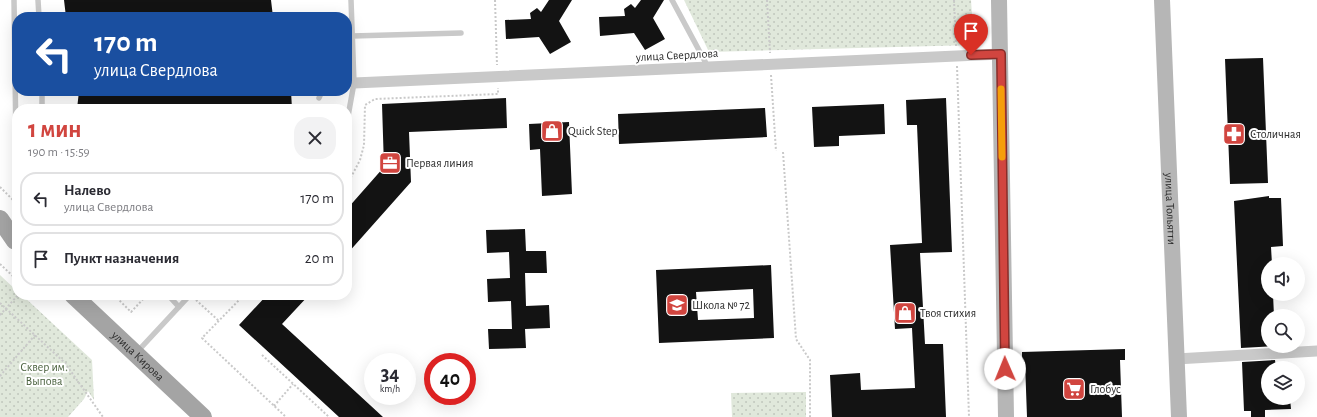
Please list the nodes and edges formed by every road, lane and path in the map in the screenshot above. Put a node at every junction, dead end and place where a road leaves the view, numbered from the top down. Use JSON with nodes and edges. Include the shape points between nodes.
{"nodes":[{"id":1,"x":14,"y":0,"type":"edge"},
{"id":2,"x":38,"y":0,"type":"edge"},
{"id":3,"x":351,"y":0,"type":"edge"},
{"id":4,"x":495,"y":0,"type":"edge"},
{"id":5,"x":672,"y":0,"type":"edge"},
{"id":6,"x":954,"y":0,"type":"edge"},
{"id":7,"x":999,"y":0,"type":"edge"},
{"id":8,"x":1162,"y":0,"type":"edge"},
{"id":9,"x":14,"y":12,"type":"edge"},
{"id":10,"x":39,"y":12,"type":"edge"},
{"id":11,"x":351,"y":12,"type":"edge"},
{"id":12,"x":461,"y":32,"type":"dead end"},
{"id":13,"x":352,"y":36,"type":"edge"},
{"id":14,"x":1001,"y":54,"type":"junction"},
{"id":15,"x":957,"y":55,"type":"junction"},
{"id":16,"x":708,"y":66,"type":"junction"},
{"id":17,"x":498,"y":77,"type":"junction"},
{"id":18,"x":352,"y":83,"type":"edge"},
{"id":19,"x":783,"y":152,"type":"dead end"},
{"id":20,"x":352,"y":175,"type":"edge"},
{"id":21,"x":0,"y":188,"type":"edge"},
{"id":22,"x":12,"y":199,"type":"edge"},
{"id":23,"x":0,"y":219,"type":"edge"},
{"id":24,"x":0,"y":227,"type":"edge"},
{"id":25,"x":11,"y":239,"type":"edge"},
{"id":26,"x":0,"y":264,"type":"edge"},
{"id":27,"x":12,"y":275,"type":"edge"},
{"id":28,"x":13,"y":300,"type":"edge"},
{"id":29,"x":78,"y":300,"type":"edge"},
{"id":30,"x":119,"y":300,"type":"edge"},
{"id":31,"x":142,"y":300,"type":"edge"},
{"id":32,"x":173,"y":300,"type":"edge"},
{"id":33,"x":186,"y":300,"type":"edge"},
{"id":34,"x":196,"y":300,"type":"edge"},
{"id":35,"x":239,"y":300,"type":"edge"},
{"id":36,"x":0,"y":303,"type":"edge"},
{"id":37,"x":179,"y":307,"type":"junction"},
{"id":38,"x":6,"y":308,"type":"junction"},
{"id":39,"x":0,"y":315,"type":"edge"},
{"id":40,"x":219,"y":321,"type":"junction"},
{"id":41,"x":35,"y":335,"type":"junction"},
{"id":42,"x":1317,"y":351,"type":"edge"},
{"id":43,"x":136,"y":354,"type":"junction"},
{"id":44,"x":262,"y":355,"type":"dead end"},
{"id":45,"x":1176,"y":359,"type":"junction"},
{"id":46,"x":0,"y":376,"type":"edge"},
{"id":47,"x":293,"y":384,"type":"junction"},
{"id":48,"x":274,"y":406,"type":"junction"},
{"id":49,"x":103,"y":417,"type":"edge"},
{"id":50,"x":203,"y":417,"type":"edge"},
{"id":51,"x":286,"y":417,"type":"edge"},
{"id":52,"x":329,"y":417,"type":"edge"},
{"id":53,"x":810,"y":417,"type":"edge"},
{"id":54,"x":969,"y":417,"type":"edge"},
{"id":55,"x":1006,"y":417,"type":"edge"},
{"id":56,"x":1179,"y":417,"type":"edge"}],
"edges":[{"from":1,"to":9,"type":"lane"},
{"from":2,"to":10,"type":"lane"},
{"from":3,"to":11,"type":"lane"},
{"from":4,"to":17,"type":"path"},
{"from":5,"to":16,"type":"lane"},
{"from":6,"to":15,"type":"path"},
{"from":7,"to":14,"type":"street"},
{"from":8,"to":45,"type":"street","name":"улица Тольятти"},
{"from":12,"to":13,"type":"lane"},
{"from":14,"to":15,"type":"street","name":"улица Свердлова"},
{"from":14,"to":55,"type":"street"},
{"from":15,"to":16,"type":"street","name":"улица Свердлова"},
{"from":15,"to":54,"type":"path"},
{"from":16,"to":17,"type":"street","name":"улица Свердлова"},
{"from":17,"to":18,"type":"street","name":"улица Свердлова"},
{"from":17,"to":20,"type":"path","via":[[498,94],[375,99],[365,105],[364,145]]},
{"from":19,"to":53,"type":"path","via":[[796,339],[810,360]]},
{"from":21,"to":22,"type":"path"},
{"from":23,"to":25,"type":"main road"},
{"from":24,"to":25,"type":"main road"},
{"from":26,"to":27,"type":"path"},
{"from":28,"to":38,"type":"path"},
{"from":29,"to":43,"type":"main road","name":"улица Кирова"},
{"from":30,"to":31,"type":"path","via":[[131,312]]},
{"from":32,"to":37,"type":"lane"},
{"from":33,"to":37,"type":"lane"},
{"from":34,"to":40,"type":"path"},
{"from":35,"to":40,"type":"path"},
{"from":36,"to":38,"type":"path"},
{"from":37,"to":43,"type":"lane"},
{"from":38,"to":39,"type":"path"},
{"from":38,"to":41,"type":"path"},
{"from":40,"to":48,"type":"path","via":[[202,338]]},
{"from":41,"to":46,"type":"path"},
{"from":41,"to":49,"type":"path","via":[[65,363]]},
{"from":42,"to":45,"type":"street"},
{"from":43,"to":50,"type":"main road","name":"улица Кирова"},
{"from":44,"to":47,"type":"path"},
{"from":45,"to":56,"type":"street","name":"улица Тольятти"},
{"from":47,"to":48,"type":"path"},
{"from":47,"to":52,"type":"path"},
{"from":48,"to":51,"type":"path"}]}
